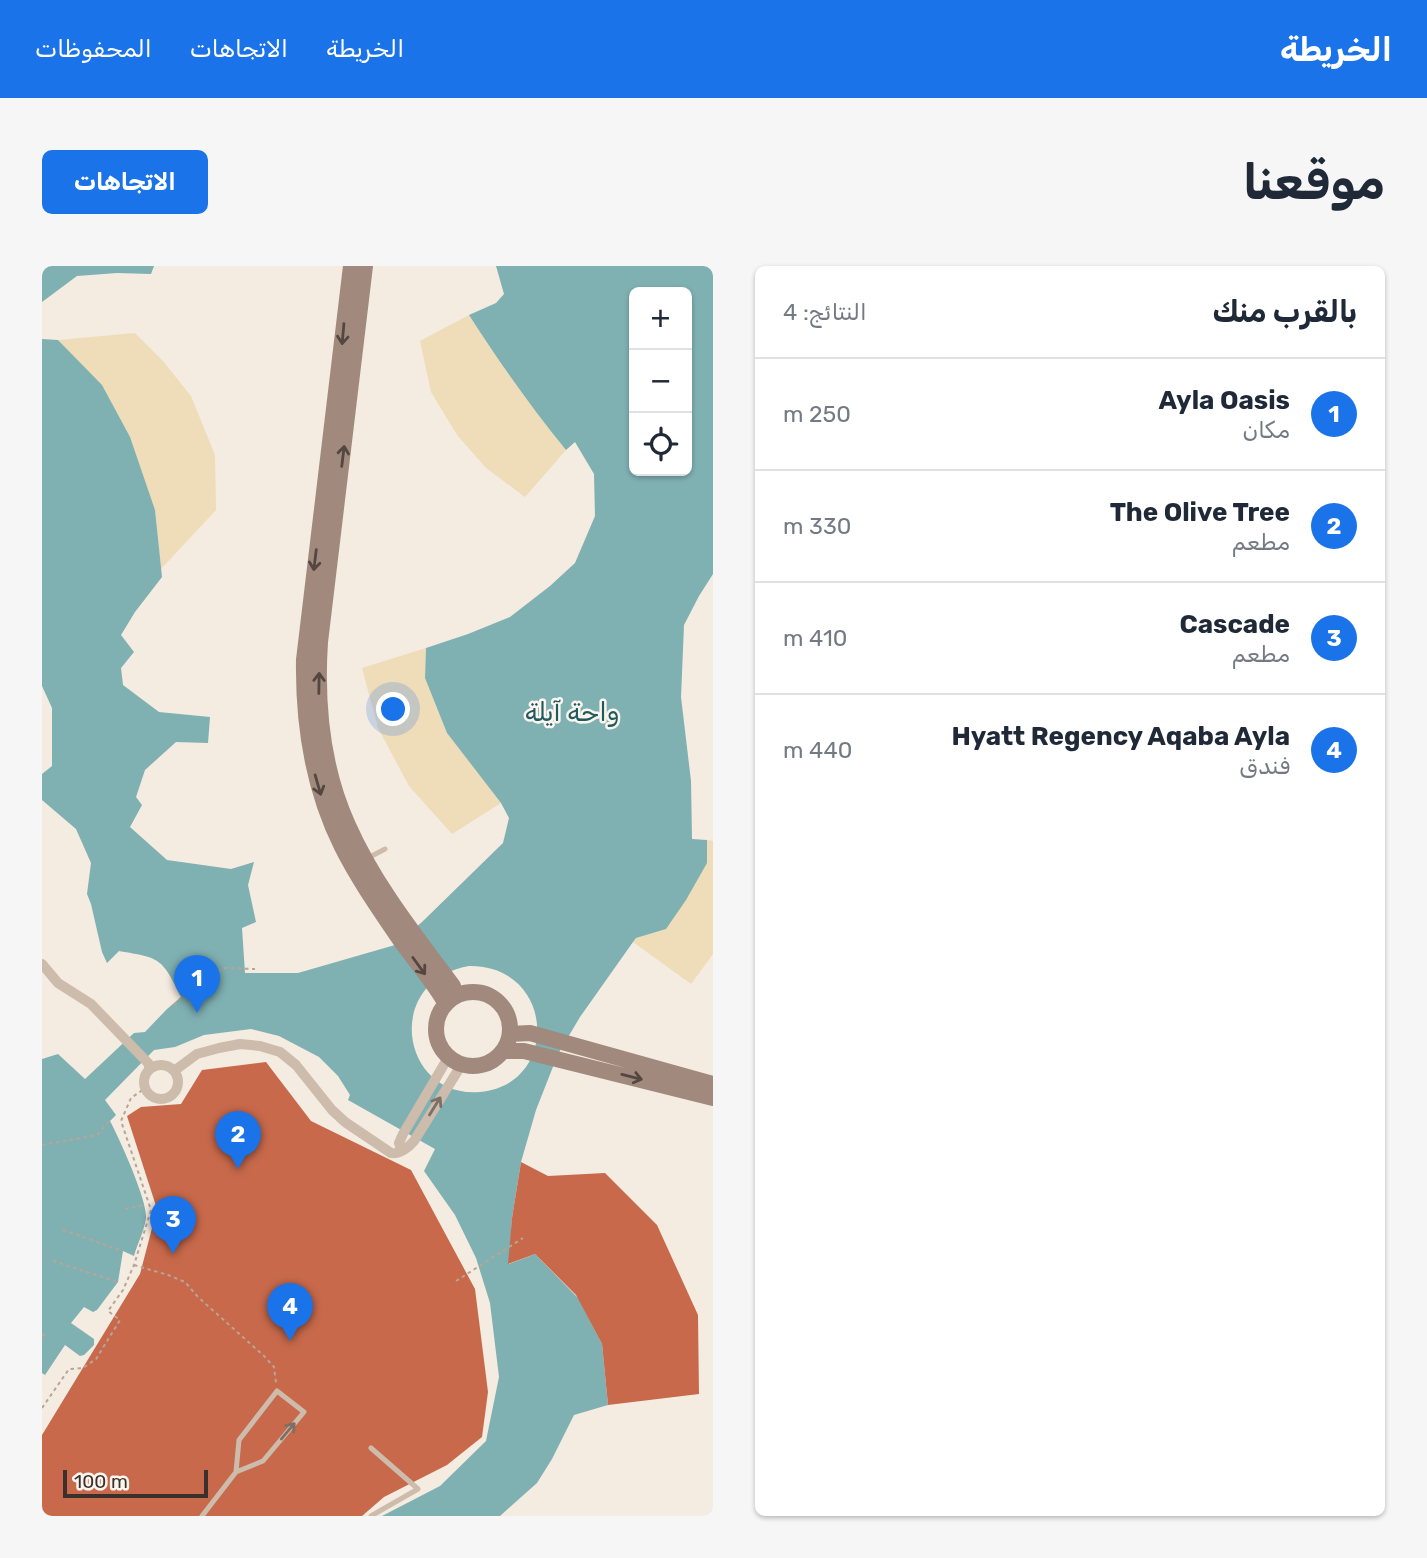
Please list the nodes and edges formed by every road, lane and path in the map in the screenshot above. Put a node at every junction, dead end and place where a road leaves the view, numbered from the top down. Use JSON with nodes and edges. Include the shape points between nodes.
{"nodes":[{"id":1,"x":351,"y":266,"type":"edge"},
{"id":2,"x":365,"y":266,"type":"edge"},
{"id":3,"x":385,"y":849,"type":"dead end"},
{"id":4,"x":359,"y":863,"type":"junction"},
{"id":5,"x":42,"y":964,"type":"edge"},
{"id":6,"x":255,"y":969,"type":"dead end"},
{"id":7,"x":449,"y":996,"type":"junction"},
{"id":8,"x":174,"y":1005,"type":"dead end"},
{"id":9,"x":510,"y":1034,"type":"junction"},
{"id":10,"x":575,"y":1045,"type":"junction"},
{"id":11,"x":503,"y":1051,"type":"junction"},
{"id":12,"x":569,"y":1062,"type":"junction"},
{"id":13,"x":453,"y":1064,"type":"junction"},
{"id":14,"x":149,"y":1066,"type":"junction"},
{"id":15,"x":174,"y":1071,"type":"junction"},
{"id":16,"x":713,"y":1084,"type":"edge"},
{"id":17,"x":144,"y":1089,"type":"junction"},
{"id":18,"x":713,"y":1098,"type":"edge"},
{"id":19,"x":110,"y":1120,"type":"dead end"},
{"id":20,"x":42,"y":1145,"type":"edge"},
{"id":21,"x":401,"y":1150,"type":"junction"},
{"id":22,"x":145,"y":1205,"type":"dead end"},
{"id":23,"x":125,"y":1209,"type":"dead end"},
{"id":24,"x":63,"y":1230,"type":"dead end"},
{"id":25,"x":523,"y":1238,"type":"dead end"},
{"id":26,"x":123,"y":1251,"type":"dead end"},
{"id":27,"x":53,"y":1262,"type":"dead end"},
{"id":28,"x":134,"y":1265,"type":"junction"},
{"id":29,"x":456,"y":1280,"type":"dead end"},
{"id":30,"x":118,"y":1282,"type":"dead end"},
{"id":31,"x":42,"y":1334,"type":"edge"},
{"id":32,"x":42,"y":1340,"type":"edge"},
{"id":33,"x":277,"y":1391,"type":"junction"},
{"id":34,"x":42,"y":1408,"type":"edge"},
{"id":35,"x":371,"y":1448,"type":"dead end"},
{"id":36,"x":236,"y":1472,"type":"junction"},
{"id":37,"x":202,"y":1516,"type":"edge"},
{"id":38,"x":371,"y":1516,"type":"edge"}],
"edges":[{"from":1,"to":4,"type":"street","one_way":true,"via":[[304,660],[301,721],[326,810],[343,850]]},
{"from":4,"to":2,"type":"street","one_way":true,"via":[[332,782],[318,691]]},
{"from":3,"to":4,"type":"lane"},
{"from":4,"to":7,"type":"street"},
{"from":5,"to":14,"type":"street","via":[[58,983],[91,1004]]},
{"from":6,"to":8,"type":"path","via":[[225,968],[199,980]]},
{"from":7,"to":9,"type":"street","via":[[476,992],[495,999],[507,1014]]},
{"from":7,"to":13,"type":"street","via":[[436,1031]]},
{"from":9,"to":10,"type":"street","via":[[530,1032]]},
{"from":9,"to":11,"type":"street"},
{"from":10,"to":12,"type":"street"},
{"from":10,"to":16,"type":"street"},
{"from":11,"to":12,"type":"street"},
{"from":11,"to":13,"type":"street","via":[[484,1064]]},
{"from":12,"to":18,"type":"street","one_way":true},
{"from":21,"to":13,"type":"street","one_way":true,"via":[[414,1141]]},
{"from":13,"to":21,"type":"street","via":[[403,1134]]},
{"from":14,"to":15,"type":"street","via":[[162,1065]]},
{"from":14,"to":17,"type":"street"},
{"from":15,"to":17,"type":"street","via":[[178,1084],[172,1096],[159,1100]]},
{"from":15,"to":21,"type":"street","via":[[197,1054],[240,1044],[280,1052],[345,1122],[391,1153]]},
{"from":17,"to":28,"type":"path","via":[[131,1098],[121,1121],[151,1210]]},
{"from":19,"to":20,"type":"path","via":[[97,1135]]},
{"from":22,"to":23,"type":"path"},
{"from":24,"to":26,"type":"path"},
{"from":25,"to":29,"type":"path"},
{"from":27,"to":30,"type":"path"},
{"from":28,"to":33,"type":"path","via":[[185,1282],[274,1367]]},
{"from":28,"to":34,"type":"path","via":[[108,1311],[120,1320],[96,1359],[83,1368],[69,1369]]},
{"from":31,"to":32,"type":"path"},
{"from":33,"to":36,"type":"lane","via":[[239,1440]]},
{"from":36,"to":33,"type":"lane","one_way":true,"via":[[263,1461],[304,1412]]},
{"from":35,"to":38,"type":"lane","via":[[418,1489]]},
{"from":36,"to":37,"type":"lane"}]}
